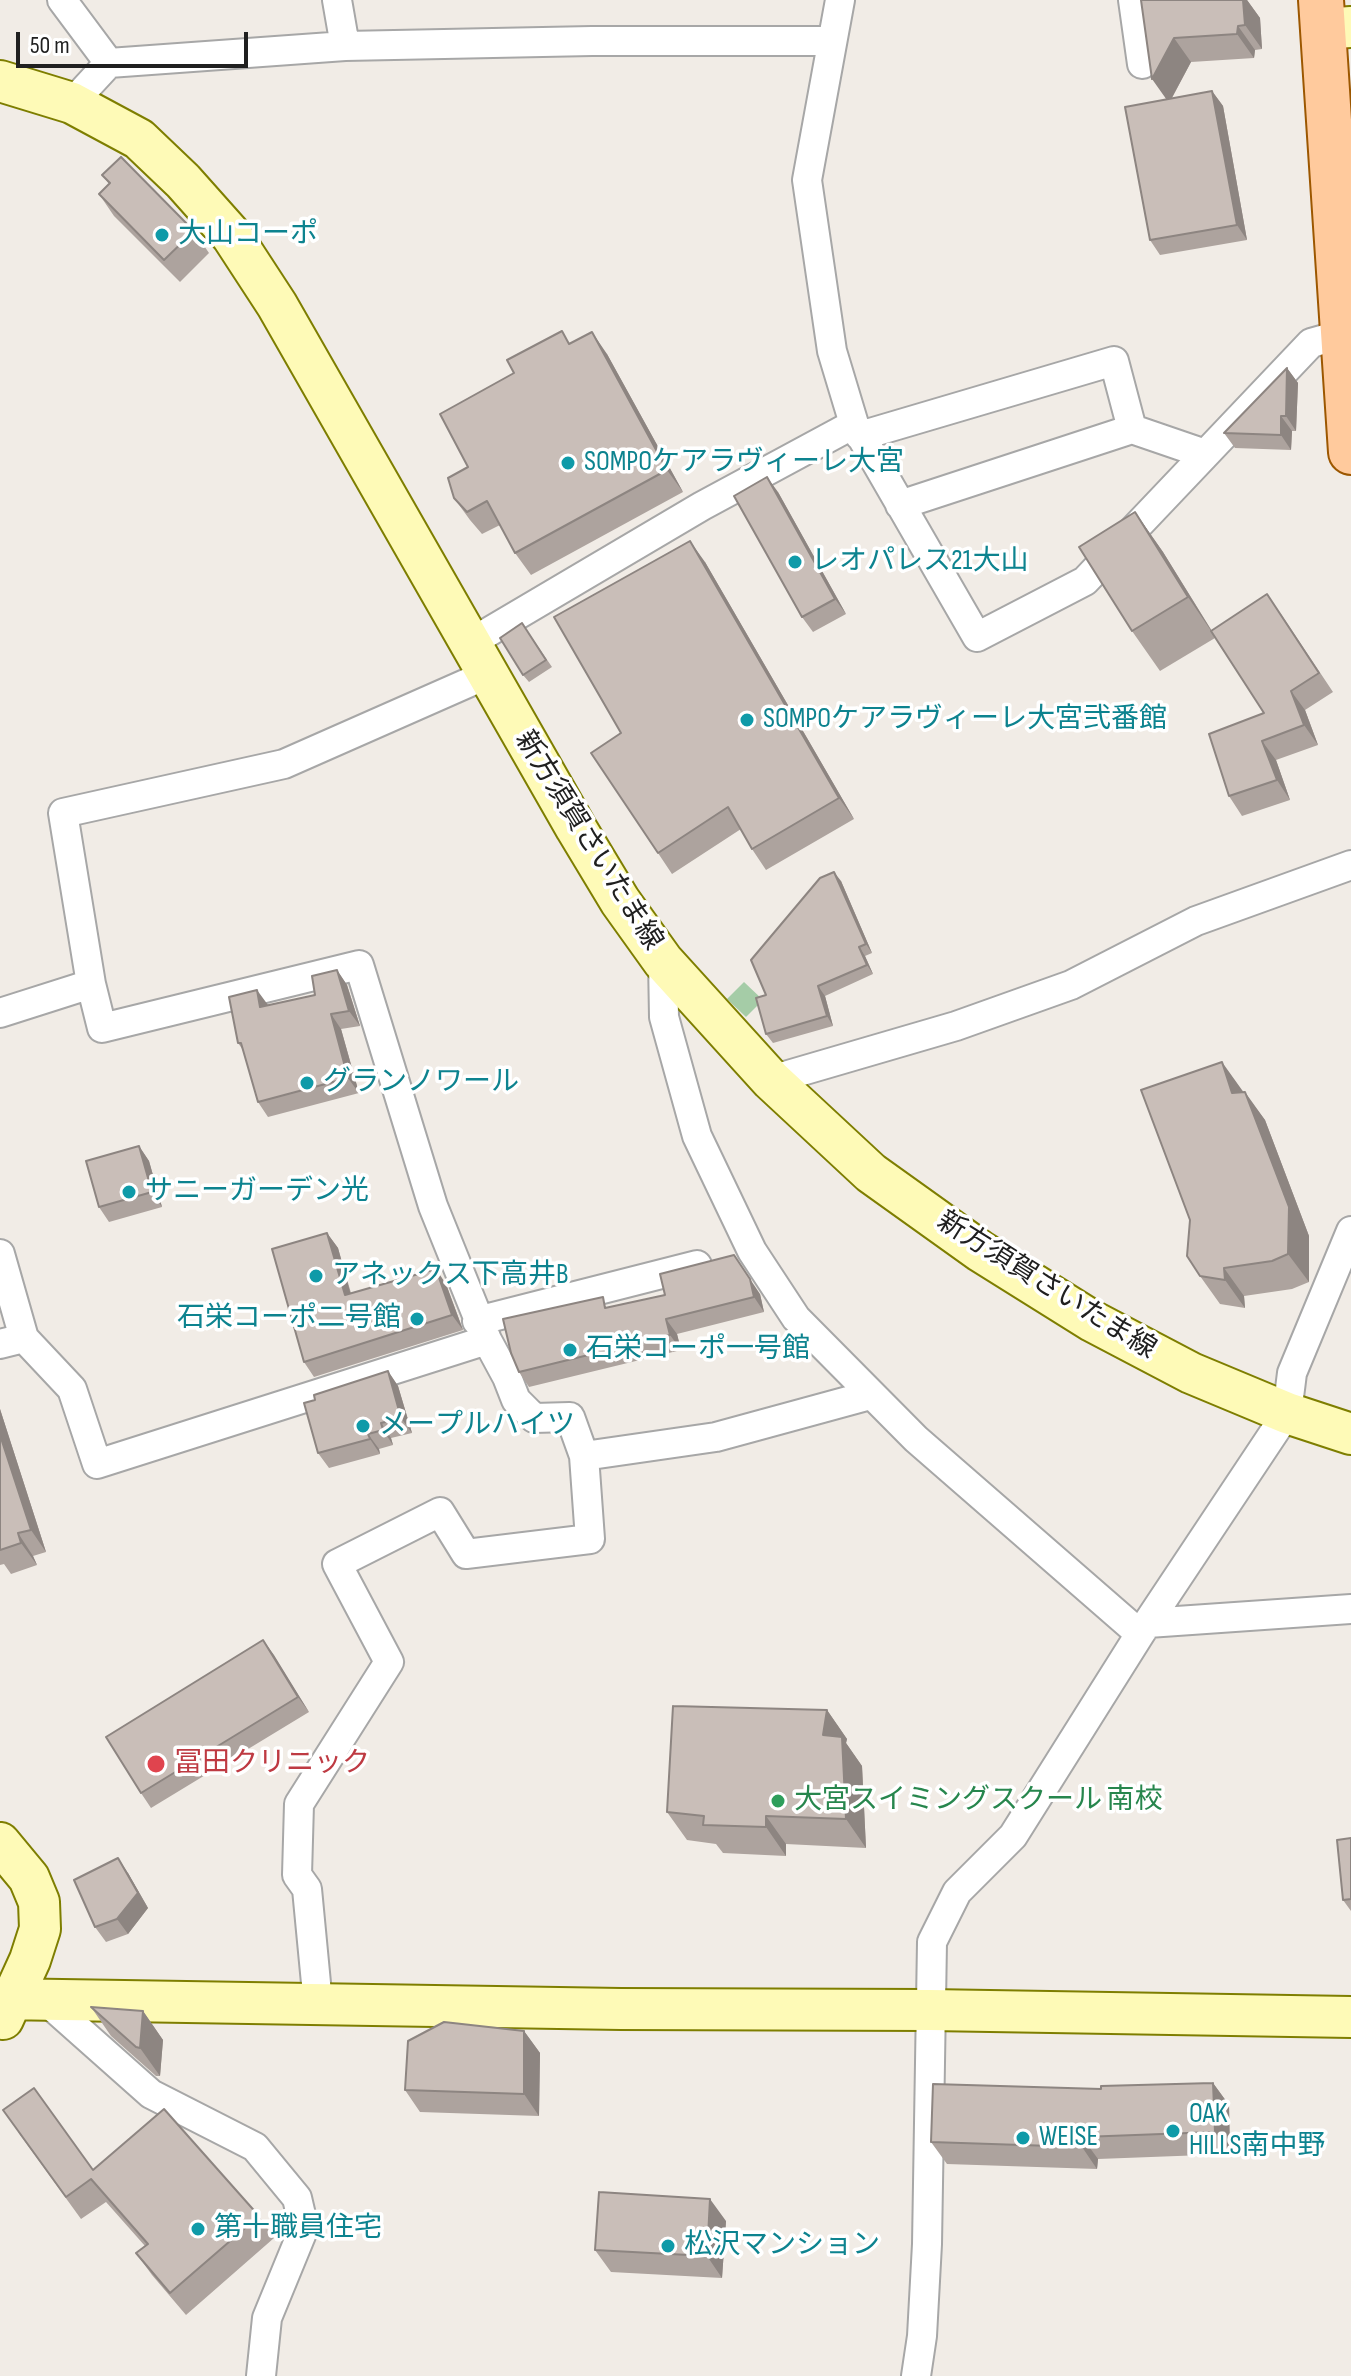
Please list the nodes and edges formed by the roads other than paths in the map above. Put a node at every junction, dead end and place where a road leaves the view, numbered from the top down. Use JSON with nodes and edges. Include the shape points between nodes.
{"nodes":[{"id":1,"x":62,"y":0,"type":"edge"},
{"id":2,"x":337,"y":0,"type":"edge"},
{"id":3,"x":840,"y":0,"type":"edge"},
{"id":4,"x":1133,"y":0,"type":"edge"},
{"id":5,"x":1332,"y":19,"type":"edge"},
{"id":6,"x":831,"y":41,"type":"junction"},
{"id":7,"x":345,"y":46,"type":"junction"},
{"id":8,"x":109,"y":63,"type":"junction"},
{"id":9,"x":1142,"y":64,"type":"dead end"},
{"id":10,"x":0,"y":81,"type":"edge"},
{"id":11,"x":72,"y":103,"type":"junction"},
{"id":12,"x":1343,"y":334,"type":"junction"},
{"id":13,"x":1132,"y":429,"type":"junction"},
{"id":14,"x":857,"y":430,"type":"junction"},
{"id":15,"x":1351,"y":452,"type":"edge"},
{"id":16,"x":1205,"y":454,"type":"junction"},
{"id":17,"x":900,"y":505,"type":"junction"},
{"id":18,"x":479,"y":658,"type":"junction"},
{"id":19,"x":1351,"y":865,"type":"edge"},
{"id":20,"x":663,"y":961,"type":"junction"},
{"id":21,"x":91,"y":984,"type":"junction"},
{"id":22,"x":0,"y":1013,"type":"edge"},
{"id":23,"x":771,"y":1080,"type":"junction"},
{"id":24,"x":1351,"y":1231,"type":"edge"},
{"id":25,"x":752,"y":1251,"type":"junction"},
{"id":26,"x":0,"y":1254,"type":"edge"},
{"id":27,"x":482,"y":1330,"type":"junction"},
{"id":28,"x":12,"y":1341,"type":"edge"},
{"id":29,"x":870,"y":1395,"type":"junction"},
{"id":30,"x":1287,"y":1413,"type":"junction"},
{"id":31,"x":1351,"y":1434,"type":"edge"},
{"id":32,"x":584,"y":1456,"type":"junction"},
{"id":33,"x":1351,"y":1609,"type":"edge"},
{"id":34,"x":1144,"y":1629,"type":"junction"},
{"id":35,"x":0,"y":1843,"type":"edge"},
{"id":36,"x":318,"y":2004,"type":"junction"},
{"id":37,"x":14,"y":2005,"type":"edge"},
{"id":38,"x":930,"y":2010,"type":"junction"},
{"id":39,"x":1351,"y":2017,"type":"edge"},
{"id":40,"x":261,"y":2376,"type":"edge"},
{"id":41,"x":916,"y":2376,"type":"edge"}],
"edges":[{"from":1,"to":8,"type":"street"},
{"from":2,"to":7,"type":"street"},
{"from":3,"to":6,"type":"street"},
{"from":4,"to":9,"type":"street"},
{"from":5,"to":12,"type":"main road"},
{"from":6,"to":7,"type":"street"},
{"from":6,"to":14,"type":"street","via":[[807,180],[832,351]]},
{"from":7,"to":8,"type":"street"},
{"from":8,"to":11,"type":"street"},
{"from":10,"to":11,"type":"main road","name":"新方須賀さいたま線"},
{"from":11,"to":18,"type":"main road","name":"新方須賀さいたま線","via":[[139,139],[232,236]]},
{"from":12,"to":15,"type":"main road"},
{"from":12,"to":16,"type":"street","via":[[1311,343]]},
{"from":13,"to":14,"type":"street","via":[[1114,361]]},
{"from":13,"to":16,"type":"street"},
{"from":13,"to":17,"type":"street"},
{"from":14,"to":17,"type":"street"},
{"from":14,"to":18,"type":"street","via":[[702,506]]},
{"from":16,"to":17,"type":"street","via":[[1085,581],[977,637]]},
{"from":18,"to":20,"type":"main road","name":"新方須賀さいたま線","via":[[620,901]]},
{"from":18,"to":21,"type":"street","via":[[284,764],[63,813]]},
{"from":19,"to":23,"type":"street","via":[[1196,921],[1071,985],[956,1026]]},
{"from":20,"to":23,"type":"main road","name":"新方須賀さいたま線"},
{"from":20,"to":25,"type":"street","via":[[664,1017],[697,1136]]},
{"from":21,"to":22,"type":"street"},
{"from":21,"to":27,"type":"street","via":[[102,1028],[359,965],[433,1206]]},
{"from":23,"to":30,"type":"main road","name":"新方須賀さいたま線","via":[[871,1173],[980,1251],[1191,1373]]},
{"from":24,"to":30,"type":"street","via":[[1292,1373]]},
{"from":25,"to":27,"type":"street"},
{"from":25,"to":29,"type":"street","via":[[796,1318]]},
{"from":26,"to":28,"type":"street"},
{"from":27,"to":28,"type":"street","via":[[97,1464],[72,1389]]},
{"from":27,"to":32,"type":"street","via":[[516,1400],[534,1418],[570,1417]]},
{"from":29,"to":32,"type":"street","via":[[716,1437]]},
{"from":29,"to":34,"type":"street","via":[[937,1459]]},
{"from":30,"to":31,"type":"main road","name":"新方須賀さいたま線"},
{"from":30,"to":34,"type":"street"},
{"from":32,"to":36,"type":"street","via":[[590,1539],[466,1554],[440,1512],[337,1564],[389,1662],[299,1804],[297,1875],[307,1889]]},
{"from":33,"to":34,"type":"street"},
{"from":34,"to":38,"type":"street","via":[[1013,1836],[957,1892],[932,1942]]},
{"from":35,"to":37,"type":"main road","via":[[29,1878],[39,1902],[40,1929]]},
{"from":36,"to":37,"type":"main road"},
{"from":36,"to":38,"type":"main road"},
{"from":37,"to":40,"type":"street","via":[[151,2094],[255,2147],[297,2198],[304,2228],[267,2318]]},
{"from":38,"to":39,"type":"main road"},
{"from":38,"to":41,"type":"street","via":[[927,2244]]}]}
